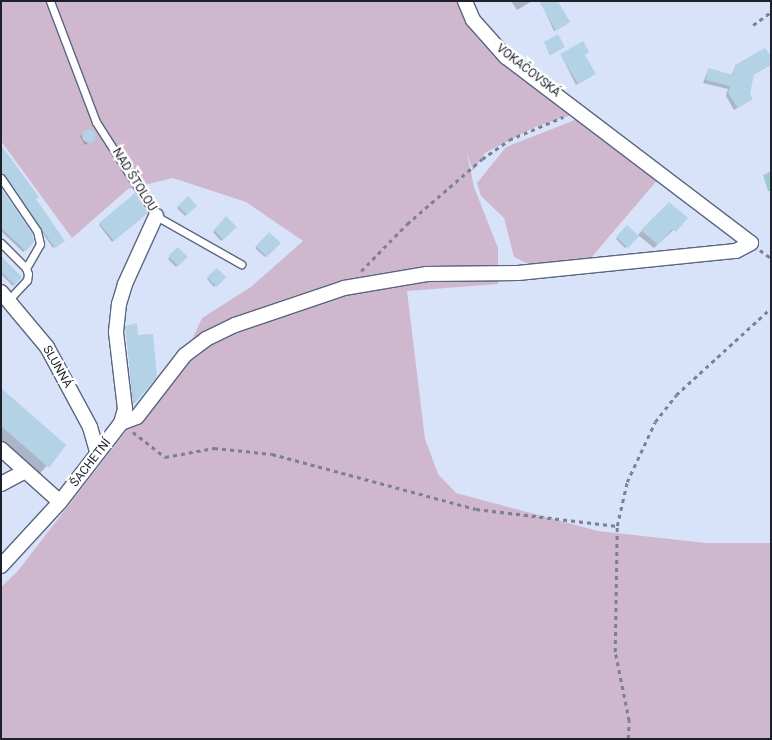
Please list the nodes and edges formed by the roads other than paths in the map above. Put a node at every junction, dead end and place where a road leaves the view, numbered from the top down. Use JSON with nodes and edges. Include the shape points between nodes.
{"nodes":[{"id":1,"x":50,"y":1,"type":"edge"},
{"id":2,"x":465,"y":1,"type":"edge"},
{"id":3,"x":1,"y":178,"type":"edge"},
{"id":4,"x":156,"y":216,"type":"junction"},
{"id":5,"x":1,"y":243,"type":"edge"},
{"id":6,"x":241,"y":264,"type":"dead end"},
{"id":7,"x":26,"y":268,"type":"junction"},
{"id":8,"x":344,"y":288,"type":"joint"},
{"id":9,"x":4,"y":300,"type":"edge"},
{"id":10,"x":122,"y":423,"type":"junction"},
{"id":11,"x":1,"y":449,"type":"edge"},
{"id":12,"x":98,"y":452,"type":"junction"},
{"id":13,"x":25,"y":471,"type":"junction"},
{"id":14,"x":1,"y":484,"type":"edge"},
{"id":15,"x":60,"y":502,"type":"junction"},
{"id":16,"x":1,"y":566,"type":"edge"}],
"edges":[{"from":1,"to":4,"type":"lane","name":"NAD ŠTOLOU","via":[[96,122]]},
{"from":2,"to":8,"type":"street","name":"VOKAČOVSKÁ","via":[[473,20],[506,57],[751,243],[736,251],[518,273],[427,274]]},
{"from":3,"to":7,"type":"lane","via":[[37,231],[40,244]]},
{"from":4,"to":6,"type":"lane"},
{"from":4,"to":10,"type":"street","name":"NAD ŠTOLOU","via":[[125,284],[120,304],[116,332],[125,409]]},
{"from":5,"to":7,"type":"lane"},
{"from":7,"to":9,"type":"lane","via":[[27,280]]},
{"from":8,"to":10,"type":"street","name":"ŠACHETNÍ","via":[[235,325],[206,340],[185,355],[137,417]]},
{"from":9,"to":12,"type":"street","name":"SLUNNÁ","via":[[46,347],[90,427]]},
{"from":10,"to":12,"type":"street","name":"ŠACHETNÍ"},
{"from":11,"to":13,"type":"street"},
{"from":12,"to":15,"type":"street","name":"ŠACHETNÍ"},
{"from":13,"to":14,"type":"street"},
{"from":13,"to":15,"type":"street"},
{"from":15,"to":16,"type":"street","name":"ŠACHETNÍ"}]}
